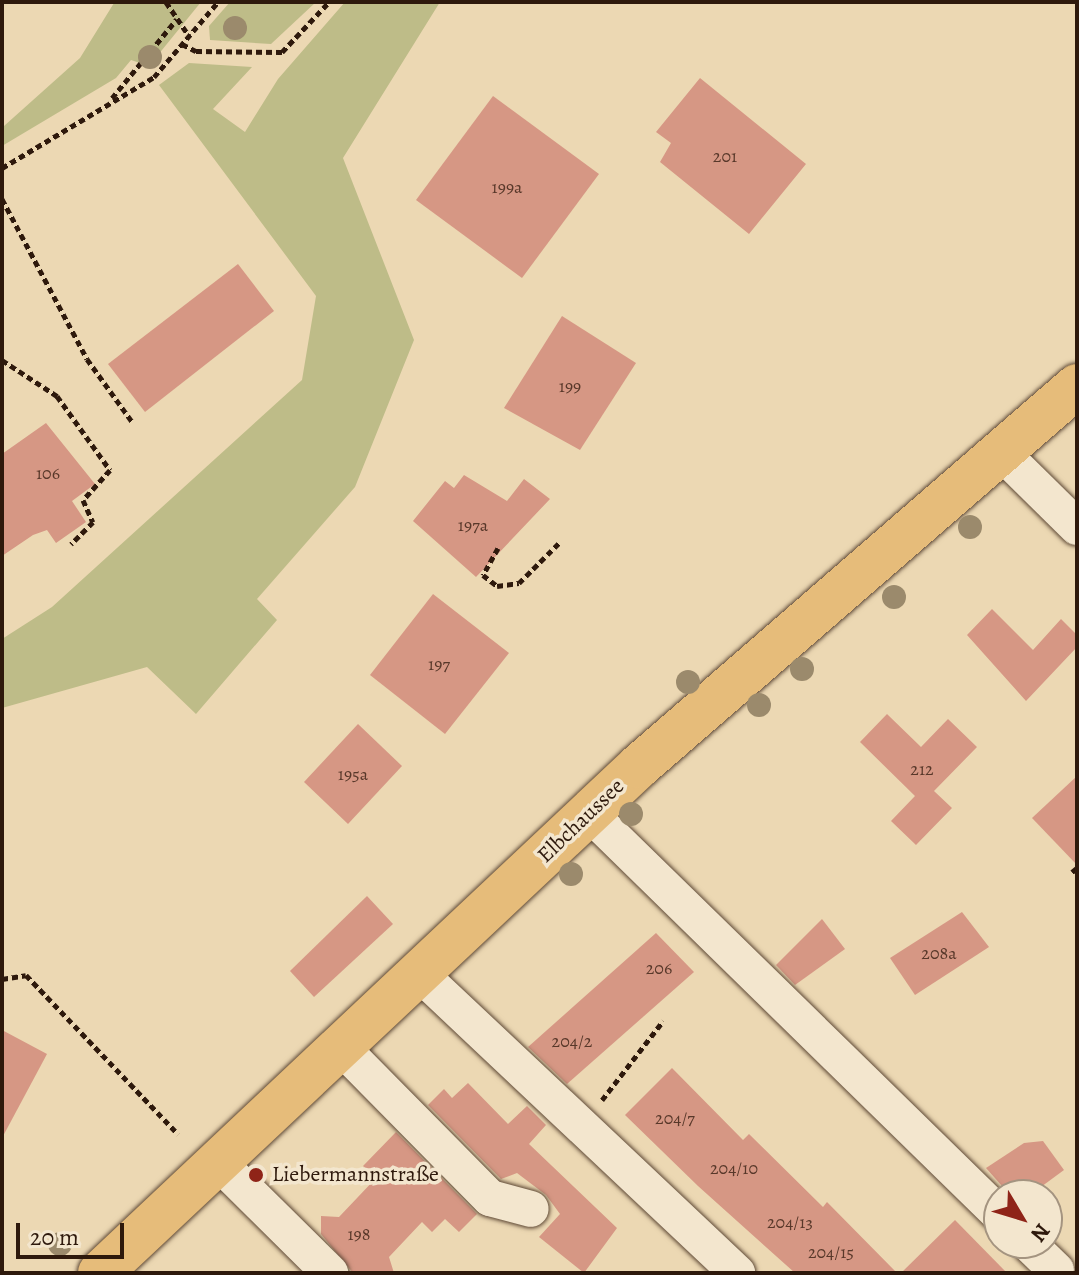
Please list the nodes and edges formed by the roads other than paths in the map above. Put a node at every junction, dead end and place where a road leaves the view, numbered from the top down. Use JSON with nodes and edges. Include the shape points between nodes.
{"nodes":[{"id":1,"x":1077,"y":386,"type":"edge"},
{"id":2,"x":1003,"y":454,"type":"junction"},
{"id":3,"x":1077,"y":527,"type":"edge"},
{"id":4,"x":589,"y":813,"type":"junction"},
{"id":5,"x":420,"y":974,"type":"junction"},
{"id":6,"x":342,"y":1048,"type":"junction"},
{"id":7,"x":218,"y":1162,"type":"junction"},
{"id":8,"x":983,"y":1198,"type":"edge"},
{"id":9,"x":531,"y":1209,"type":"dead end"},
{"id":10,"x":1045,"y":1259,"type":"edge"},
{"id":11,"x":1056,"y":1270,"type":"dead end"},
{"id":12,"x":100,"y":1273,"type":"edge"},
{"id":13,"x":330,"y":1273,"type":"edge"},
{"id":14,"x":737,"y":1273,"type":"edge"}],
"edges":[{"from":1,"to":2,"type":"main road","name":"Elbchaussee"},
{"from":2,"to":3,"type":"street"},
{"from":2,"to":4,"type":"main road","name":"Elbchaussee"},
{"from":4,"to":5,"type":"main road","name":"Elbchaussee"},
{"from":4,"to":8,"type":"street"},
{"from":5,"to":6,"type":"main road","name":"Elbchaussee"},
{"from":5,"to":14,"type":"street"},
{"from":6,"to":7,"type":"main road","name":"Elbchaussee"},
{"from":6,"to":9,"type":"street","via":[[490,1198]]},
{"from":7,"to":12,"type":"main road","name":"Elbchaussee"},
{"from":7,"to":13,"type":"street"},
{"from":10,"to":11,"type":"street"}]}
